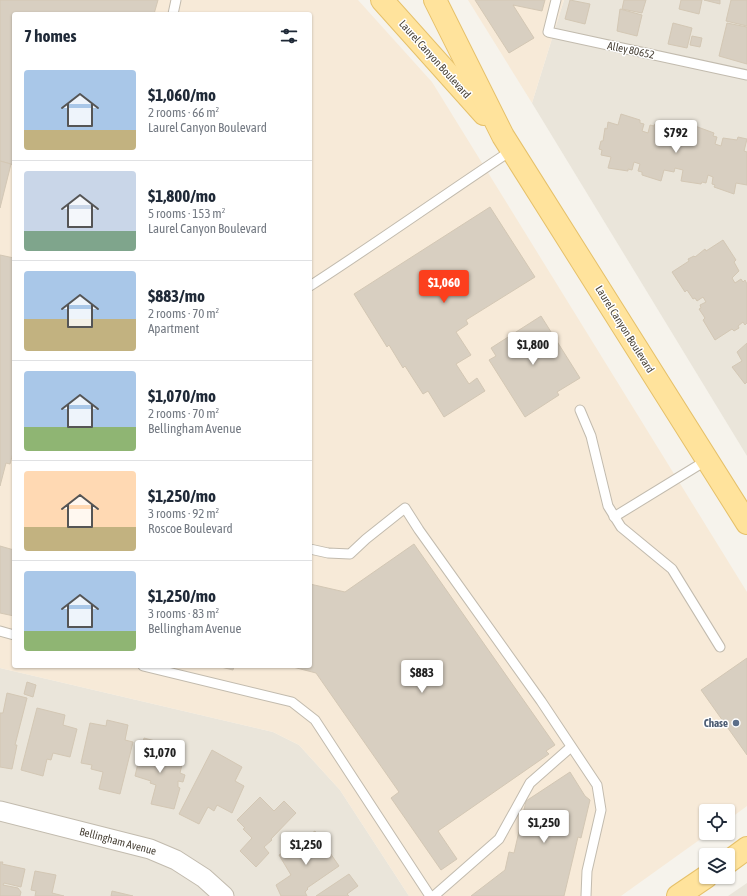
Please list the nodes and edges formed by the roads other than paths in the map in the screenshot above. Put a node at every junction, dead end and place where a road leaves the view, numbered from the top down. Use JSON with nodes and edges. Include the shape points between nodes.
{"nodes":[{"id":1,"x":176,"y":0,"type":"edge"},
{"id":2,"x":382,"y":0,"type":"edge"},
{"id":3,"x":556,"y":0,"type":"edge"},
{"id":4,"x":443,"y":8,"type":"edge"},
{"id":5,"x":173,"y":12,"type":"edge"},
{"id":6,"x":747,"y":75,"type":"edge"},
{"id":7,"x":507,"y":143,"type":"junction"},
{"id":8,"x":312,"y":285,"type":"edge"},
{"id":9,"x":580,"y":410,"type":"dead end"},
{"id":10,"x":707,"y":460,"type":"junction"},
{"id":11,"x":614,"y":517,"type":"junction"},
{"id":12,"x":747,"y":523,"type":"edge"},
{"id":13,"x":312,"y":549,"type":"edge"},
{"id":14,"x":0,"y":632,"type":"edge"},
{"id":15,"x":12,"y":635,"type":"edge"},
{"id":16,"x":720,"y":647,"type":"dead end"},
{"id":17,"x":151,"y":668,"type":"edge"},
{"id":18,"x":571,"y":747,"type":"junction"},
{"id":19,"x":0,"y":811,"type":"edge"},
{"id":20,"x":747,"y":848,"type":"edge"},
{"id":21,"x":735,"y":857,"type":"edge"},
{"id":22,"x":699,"y":882,"type":"edge"},
{"id":23,"x":224,"y":896,"type":"edge"},
{"id":24,"x":430,"y":896,"type":"edge"},
{"id":25,"x":434,"y":896,"type":"edge"},
{"id":26,"x":586,"y":896,"type":"edge"},
{"id":27,"x":678,"y":896,"type":"edge"}],
"edges":[{"from":1,"to":5,"type":"lane"},
{"from":2,"to":7,"type":"main road","name":"Laurel Canyon Boulevard"},
{"from":3,"to":6,"type":"lane","name":"Alley 80652","via":[[548,32]]},
{"from":4,"to":7,"type":"main road","name":"Laurel Canyon Boulevard"},
{"from":7,"to":8,"type":"lane","via":[[425,208]]},
{"from":7,"to":10,"type":"main road","name":"Laurel Canyon Boulevard"},
{"from":9,"to":11,"type":"lane","via":[[591,436],[608,506]]},
{"from":10,"to":11,"type":"lane"},
{"from":10,"to":12,"type":"main road","name":"Laurel Canyon Boulevard"},
{"from":11,"to":16,"type":"lane","via":[[621,527],[672,569]]},
{"from":13,"to":18,"type":"lane","via":[[350,554],[405,508]]},
{"from":14,"to":15,"type":"lane"},
{"from":17,"to":24,"type":"lane","via":[[292,702],[298,706],[315,720]]},
{"from":18,"to":25,"type":"lane","via":[[530,783],[499,840]]},
{"from":18,"to":26,"type":"lane","via":[[597,785],[600,810],[587,872]]},
{"from":19,"to":23,"type":"street","name":"Bellingham Avenue","via":[[150,849],[176,860],[204,878]]},
{"from":20,"to":21,"type":"main road"},
{"from":22,"to":27,"type":"main road"}]}
